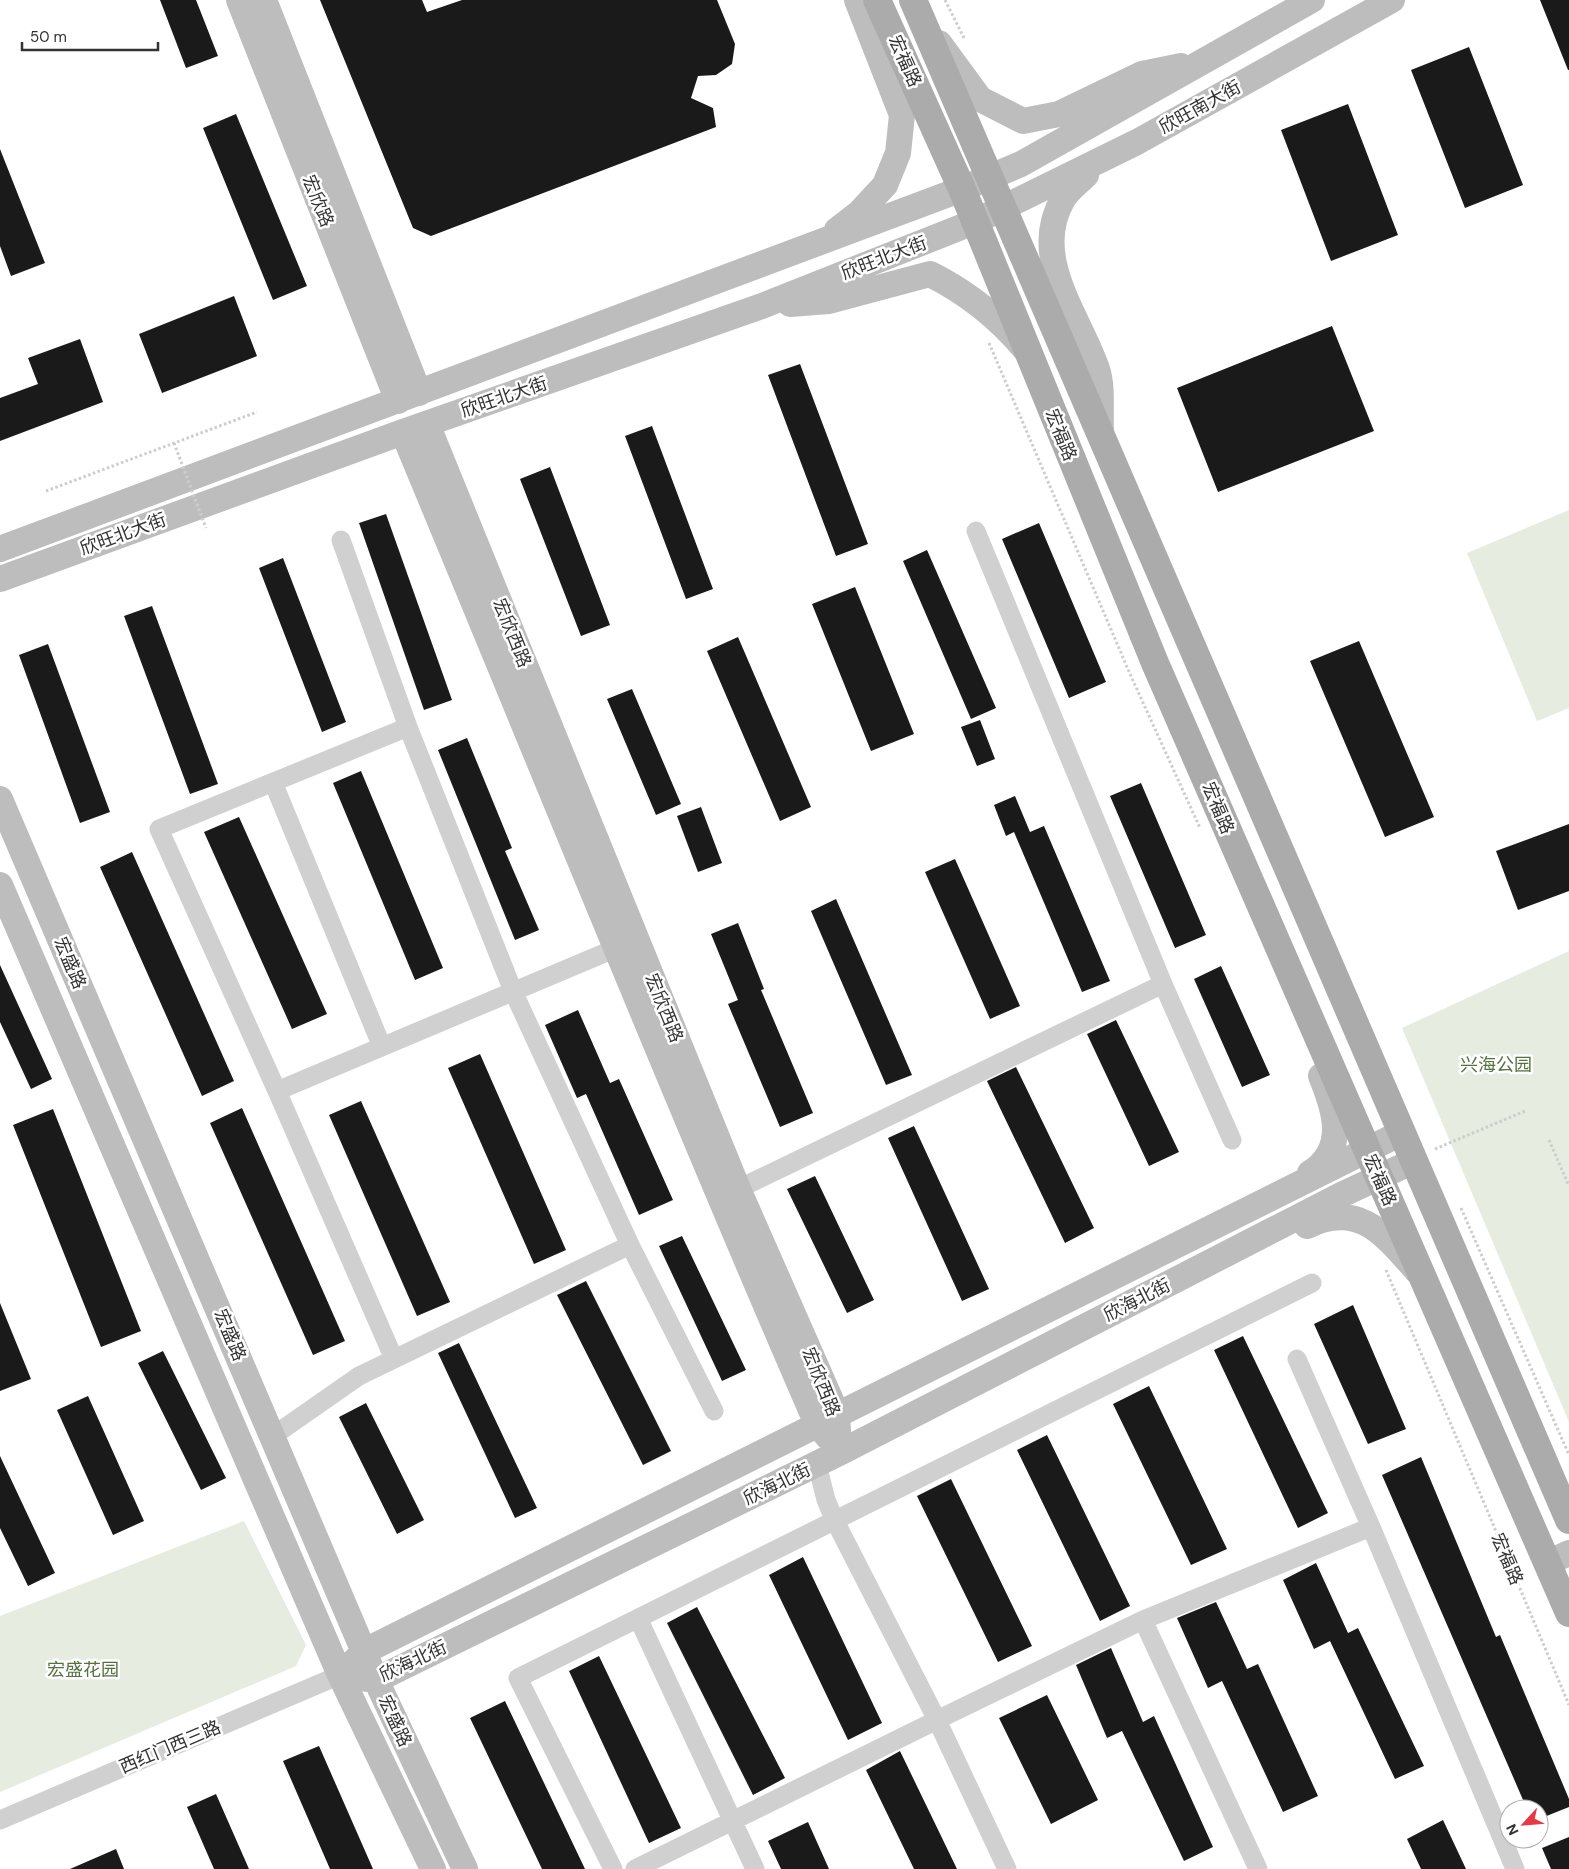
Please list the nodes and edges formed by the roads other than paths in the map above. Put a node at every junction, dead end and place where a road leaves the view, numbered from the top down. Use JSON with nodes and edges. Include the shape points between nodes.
{"nodes":[{"id":1,"x":239,"y":0,"type":"edge"},
{"id":2,"x":264,"y":0,"type":"edge"},
{"id":3,"x":857,"y":0,"type":"edge"},
{"id":4,"x":877,"y":0,"type":"edge"},
{"id":5,"x":1312,"y":0,"type":"edge"},
{"id":6,"x":1392,"y":0,"type":"edge"},
{"id":7,"x":914,"y":3,"type":"edge"},
{"id":8,"x":1208,"y":60,"type":"junction"},
{"id":9,"x":1137,"y":142,"type":"junction"},
{"id":10,"x":991,"y":177,"type":"junction"},
{"id":11,"x":962,"y":189,"type":"junction"},
{"id":12,"x":1005,"y":208,"type":"junction"},
{"id":13,"x":974,"y":222,"type":"junction"},
{"id":14,"x":820,"y":243,"type":"junction"},
{"id":15,"x":762,"y":306,"type":"junction"},
{"id":16,"x":1027,"y":352,"type":"junction"},
{"id":17,"x":408,"y":397,"type":"junction"},
{"id":18,"x":415,"y":428,"type":"junction"},
{"id":19,"x":1102,"y":436,"type":"junction"},
{"id":20,"x":976,"y":531,"type":"dead end"},
{"id":21,"x":341,"y":540,"type":"dead end"},
{"id":22,"x":0,"y":549,"type":"edge"},
{"id":23,"x":0,"y":578,"type":"edge"},
{"id":24,"x":408,"y":727,"type":"junction"},
{"id":25,"x":273,"y":782,"type":"junction"},
{"id":26,"x":0,"y":799,"type":"edge"},
{"id":27,"x":0,"y":885,"type":"edge"},
{"id":28,"x":627,"y":944,"type":"junction"},
{"id":29,"x":1282,"y":957,"type":"junction"},
{"id":30,"x":1163,"y":984,"type":"junction"},
{"id":31,"x":513,"y":992,"type":"junction"},
{"id":32,"x":382,"y":1047,"type":"junction"},
{"id":33,"x":277,"y":1091,"type":"junction"},
{"id":34,"x":1401,"y":1133,"type":"junction"},
{"id":35,"x":1232,"y":1140,"type":"dead end"},
{"id":36,"x":1366,"y":1149,"type":"junction"},
{"id":37,"x":1425,"y":1155,"type":"junction"},
{"id":38,"x":1380,"y":1177,"type":"junction"},
{"id":39,"x":738,"y":1189,"type":"junction"},
{"id":40,"x":1278,"y":1194,"type":"junction"},
{"id":41,"x":630,"y":1245,"type":"junction"},
{"id":42,"x":1423,"y":1278,"type":"junction"},
{"id":43,"x":1175,"y":1281,"type":"junction"},
{"id":44,"x":1312,"y":1283,"type":"dead end"},
{"id":45,"x":394,"y":1359,"type":"junction"},
{"id":46,"x":1297,"y":1359,"type":"dead end"},
{"id":47,"x":714,"y":1411,"type":"dead end"},
{"id":48,"x":827,"y":1419,"type":"junction"},
{"id":49,"x":272,"y":1436,"type":"junction"},
{"id":50,"x":841,"y":1452,"type":"junction"},
{"id":51,"x":817,"y":1464,"type":"junction"},
{"id":52,"x":835,"y":1520,"type":"junction"},
{"id":53,"x":1569,"y":1520,"type":"edge"},
{"id":54,"x":1371,"y":1527,"type":"junction"},
{"id":55,"x":1558,"y":1558,"type":"edge"},
{"id":56,"x":1566,"y":1596,"type":"edge"},
{"id":57,"x":638,"y":1618,"type":"junction"},
{"id":58,"x":1143,"y":1620,"type":"junction"},
{"id":59,"x":365,"y":1652,"type":"junction"},
{"id":60,"x":340,"y":1675,"type":"junction"},
{"id":61,"x":376,"y":1680,"type":"junction"},
{"id":62,"x":937,"y":1720,"type":"junction"},
{"id":63,"x":0,"y":1820,"type":"edge"},
{"id":64,"x":732,"y":1821,"type":"junction"},
{"id":65,"x":433,"y":1869,"type":"edge"},
{"id":66,"x":465,"y":1869,"type":"edge"},
{"id":67,"x":613,"y":1869,"type":"edge"},
{"id":68,"x":635,"y":1869,"type":"edge"},
{"id":69,"x":755,"y":1869,"type":"edge"},
{"id":70,"x":1007,"y":1869,"type":"edge"},
{"id":71,"x":1258,"y":1869,"type":"edge"},
{"id":72,"x":1515,"y":1869,"type":"edge"}],
"edges":[{"from":1,"to":17,"type":"street","name":"宏欣路"},
{"from":2,"to":17,"type":"street","name":"宏欣路"},
{"from":3,"to":14,"type":"street","via":[[902,115],[898,153],[885,185],[859,213]]},
{"from":4,"to":11,"type":"main road","name":"宏福路"},
{"from":5,"to":8,"type":"street"},
{"from":6,"to":9,"type":"street","name":"欣旺南大街"},
{"from":7,"to":8,"type":"street","via":[[980,99],[1023,121],[1059,114],[1142,74]]},
{"from":7,"to":10,"type":"main road","name":"宏福路"},
{"from":8,"to":10,"type":"street","via":[[1021,164]]},
{"from":9,"to":12,"type":"street","name":"欣旺南大街"},
{"from":9,"to":19,"type":"street","via":[[1088,173],[1075,186],[1063,199],[1053,228],[1051,251],[1055,273],[1097,371]]},
{"from":10,"to":11,"type":"street","name":"欣旺北大街"},
{"from":10,"to":12,"type":"main road","name":"宏福路"},
{"from":11,"to":13,"type":"main road","name":"宏福路"},
{"from":11,"to":14,"type":"street","name":"欣旺北大街"},
{"from":12,"to":13,"type":"street","name":"欣旺北大街"},
{"from":12,"to":19,"type":"main road","name":"宏福路"},
{"from":13,"to":15,"type":"street","name":"欣旺北大街"},
{"from":13,"to":16,"type":"main road","name":"宏福路"},
{"from":14,"to":17,"type":"street","name":"欣旺北大街"},
{"from":15,"to":16,"type":"street","via":[[829,301],[930,274],[980,304],[1006,326]]},
{"from":15,"to":18,"type":"street","name":"欣旺北大街"},
{"from":16,"to":29,"type":"main road","name":"宏福路","via":[[1159,672]]},
{"from":17,"to":22,"type":"street","name":"欣旺北大街"},
{"from":18,"to":23,"type":"street","name":"欣旺北大街"},
{"from":18,"to":28,"type":"street","name":"宏欣西路"},
{"from":19,"to":34,"type":"main road","name":"宏福路"},
{"from":20,"to":30,"type":"street"},
{"from":21,"to":24,"type":"street"},
{"from":24,"to":25,"type":"street"},
{"from":24,"to":31,"type":"street"},
{"from":25,"to":32,"type":"street"},
{"from":25,"to":33,"type":"street","via":[[159,830]]},
{"from":26,"to":49,"type":"street","name":"宏盛路"},
{"from":27,"to":60,"type":"street","name":"宏盛路"},
{"from":28,"to":31,"type":"street"},
{"from":28,"to":39,"type":"street","name":"宏欣西路"},
{"from":28,"to":48,"type":"street","name":"宏欣西路","via":[[718,1198]]},
{"from":29,"to":36,"type":"main road","name":"宏福路"},
{"from":29,"to":40,"type":"street","via":[[1300,1017],[1334,1108],[1335,1133],[1333,1148],[1319,1167]]},
{"from":30,"to":35,"type":"street"},
{"from":30,"to":39,"type":"street"},
{"from":31,"to":32,"type":"street"},
{"from":31,"to":41,"type":"street"},
{"from":32,"to":33,"type":"street"},
{"from":33,"to":45,"type":"street"},
{"from":34,"to":36,"type":"street","name":"欣海北街"},
{"from":34,"to":37,"type":"main road","name":"宏福路"},
{"from":36,"to":38,"type":"main road","name":"宏福路"},
{"from":36,"to":40,"type":"street","name":"欣海北街"},
{"from":37,"to":38,"type":"street","name":"欣海北街"},
{"from":37,"to":53,"type":"main road","name":"宏福路"},
{"from":38,"to":42,"type":"main road","name":"宏福路"},
{"from":38,"to":43,"type":"street","name":"欣海北街"},
{"from":39,"to":48,"type":"street","name":"宏欣西路"},
{"from":40,"to":48,"type":"street","name":"欣海北街"},
{"from":41,"to":45,"type":"street"},
{"from":41,"to":47,"type":"street"},
{"from":42,"to":43,"type":"street","via":[[1382,1232],[1361,1221],[1339,1216],[1321,1219],[1235,1262]]},
{"from":42,"to":55,"type":"main road","name":"宏福路"},
{"from":43,"to":50,"type":"street","name":"欣海北街"},
{"from":44,"to":52,"type":"street"},
{"from":45,"to":49,"type":"street","via":[[358,1376]]},
{"from":46,"to":54,"type":"street"},
{"from":48,"to":50,"type":"street","name":"宏欣西路"},
{"from":48,"to":59,"type":"street","name":"欣海北街"},
{"from":49,"to":59,"type":"street","name":"宏盛路"},
{"from":50,"to":51,"type":"street","name":"欣海北街"},
{"from":51,"to":52,"type":"street"},
{"from":51,"to":61,"type":"street","name":"欣海北街"},
{"from":52,"to":57,"type":"street"},
{"from":52,"to":62,"type":"street"},
{"from":54,"to":58,"type":"street"},
{"from":54,"to":72,"type":"street"},
{"from":55,"to":56,"type":"main road","name":"宏福路"},
{"from":57,"to":64,"type":"street"},
{"from":57,"to":67,"type":"street","via":[[518,1678]]},
{"from":58,"to":62,"type":"street"},
{"from":58,"to":71,"type":"street"},
{"from":59,"to":60,"type":"street","name":"欣海北街"},
{"from":59,"to":61,"type":"street","name":"宏盛路"},
{"from":60,"to":61,"type":"street","name":"欣海北街"},
{"from":60,"to":63,"type":"street","name":"西红门西三路"},
{"from":60,"to":65,"type":"street","name":"宏盛路"},
{"from":61,"to":66,"type":"street","name":"宏盛路"},
{"from":62,"to":64,"type":"street"},
{"from":62,"to":70,"type":"street"},
{"from":64,"to":68,"type":"street"},
{"from":64,"to":69,"type":"street"}]}
